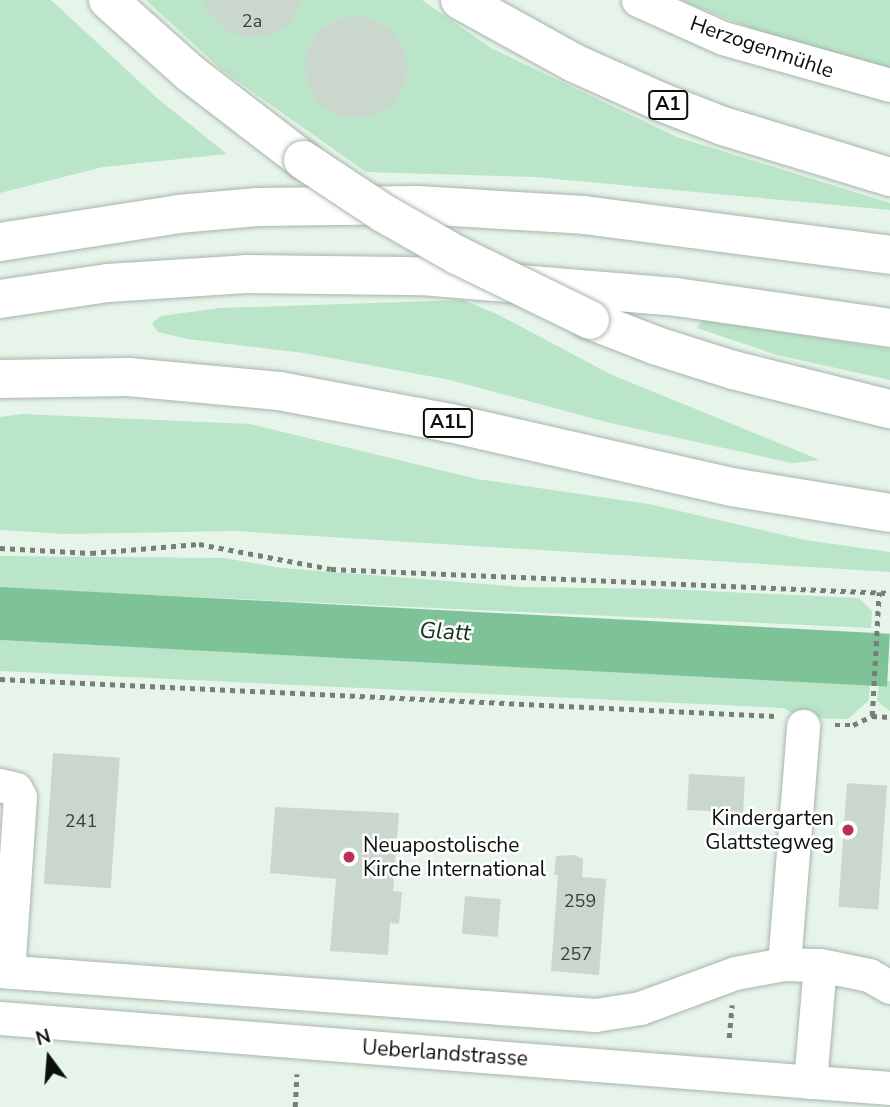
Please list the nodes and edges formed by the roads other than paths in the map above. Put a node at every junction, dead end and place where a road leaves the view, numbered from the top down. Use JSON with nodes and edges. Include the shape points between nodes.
{"nodes":[{"id":1,"x":108,"y":0,"type":"edge"},
{"id":2,"x":460,"y":0,"type":"edge"},
{"id":3,"x":638,"y":0,"type":"edge"},
{"id":4,"x":890,"y":85,"type":"edge"},
{"id":5,"x":890,"y":177,"type":"edge"},
{"id":6,"x":0,"y":242,"type":"edge"},
{"id":7,"x":890,"y":255,"type":"edge"},
{"id":8,"x":0,"y":299,"type":"edge"},
{"id":9,"x":890,"y":328,"type":"edge"},
{"id":10,"x":0,"y":379,"type":"edge"},
{"id":11,"x":890,"y":409,"type":"edge"},
{"id":12,"x":890,"y":513,"type":"edge"},
{"id":13,"x":803,"y":726,"type":"road end"},
{"id":14,"x":0,"y":785,"type":"edge"},
{"id":15,"x":784,"y":964,"type":"junction"},
{"id":16,"x":820,"y":965,"type":"junction"},
{"id":17,"x":4,"y":972,"type":"edge"},
{"id":18,"x":890,"y":987,"type":"edge"},
{"id":19,"x":0,"y":1018,"type":"edge"},
{"id":20,"x":810,"y":1082,"type":"junction"},
{"id":21,"x":890,"y":1088,"type":"edge"}],
"edges":[{"from":1,"to":11,"type":"highway","bridge":true,"via":[[191,74],[303,160],[457,256],[590,320],[657,346]]},
{"from":2,"to":5,"type":"highway","number":"A1","via":[[574,63],[661,102],[723,126]]},
{"from":3,"to":4,"type":"street","name":"Herzogenmühle","via":[[723,38]]},
{"from":6,"to":7,"type":"highway","via":[[191,212],[417,205],[584,215]]},
{"from":8,"to":9,"type":"highway","via":[[108,284],[219,276],[422,275],[676,297]]},
{"from":10,"to":12,"type":"highway","number":"A1L","via":[[128,377],[279,391],[450,423],[732,487]]},
{"from":13,"to":15,"type":"street"},
{"from":14,"to":17,"type":"street","via":[[16,789],[20,797]]},
{"from":15,"to":16,"type":"street"},
{"from":15,"to":17,"type":"street","via":[[735,973],[640,1008],[595,1015]]},
{"from":16,"to":18,"type":"street","via":[[869,975]]},
{"from":16,"to":20,"type":"street"},
{"from":19,"to":20,"type":"street","name":"Ueberlandstrasse"},
{"from":20,"to":21,"type":"street","name":"Ueberlandstrasse"}]}
